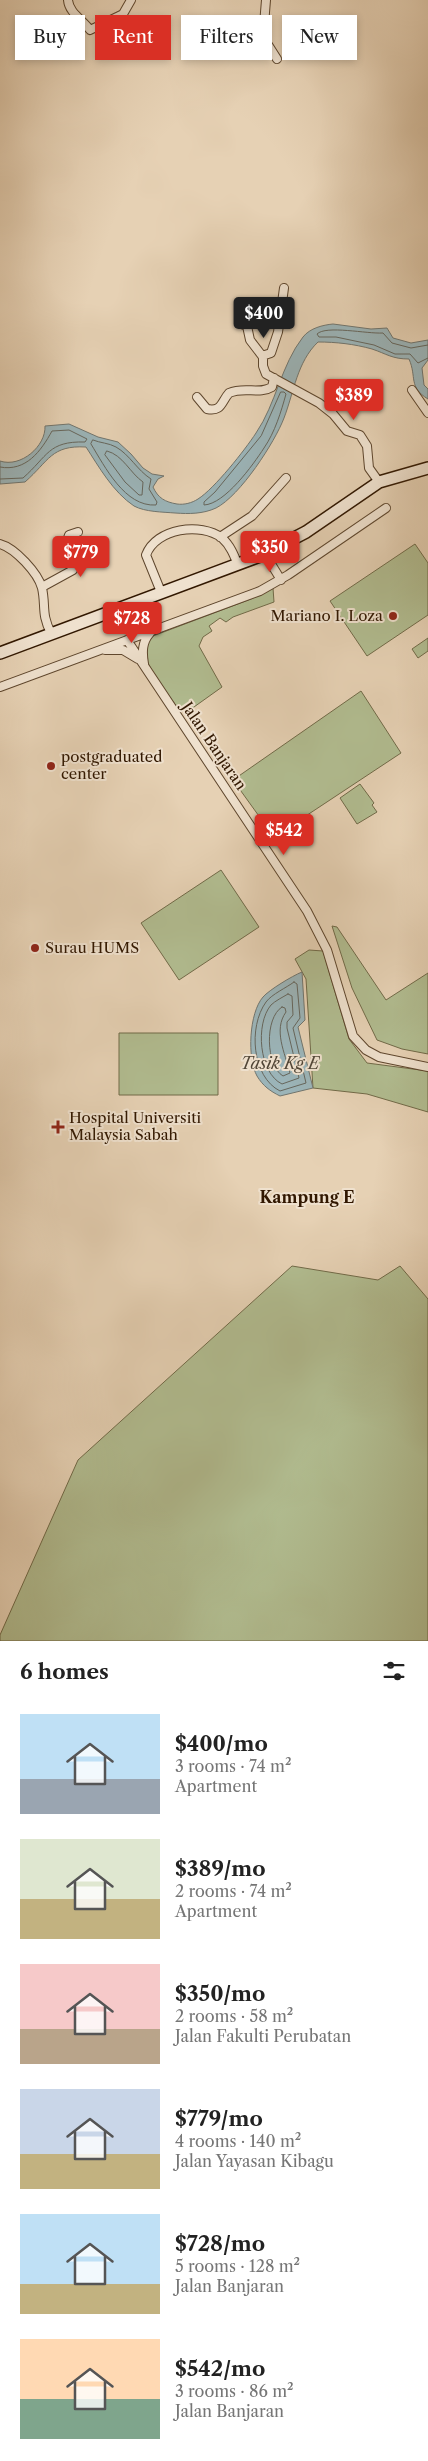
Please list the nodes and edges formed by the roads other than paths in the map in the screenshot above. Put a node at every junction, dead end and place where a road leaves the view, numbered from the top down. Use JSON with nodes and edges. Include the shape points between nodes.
{"nodes":[{"id":1,"x":68,"y":0,"type":"edge"},
{"id":2,"x":132,"y":0,"type":"edge"},
{"id":3,"x":266,"y":0,"type":"edge"},
{"id":4,"x":277,"y":60,"type":"dead end"},
{"id":5,"x":284,"y":288,"type":"dead end"},
{"id":6,"x":239,"y":323,"type":"dead end"},
{"id":7,"x":262,"y":356,"type":"junction"},
{"id":8,"x":276,"y":380,"type":"junction"},
{"id":9,"x":412,"y":390,"type":"dead end"},
{"id":10,"x":197,"y":397,"type":"dead end"},
{"id":11,"x":428,"y":413,"type":"edge"},
{"id":12,"x":428,"y":468,"type":"edge"},
{"id":13,"x":286,"y":478,"type":"dead end"},
{"id":14,"x":379,"y":482,"type":"junction"},
{"id":15,"x":386,"y":508,"type":"dead end"},
{"id":16,"x":78,"y":532,"type":"dead end"},
{"id":17,"x":220,"y":537,"type":"junction"},
{"id":18,"x":0,"y":544,"type":"edge"},
{"id":19,"x":265,"y":554,"type":"junction"},
{"id":20,"x":238,"y":565,"type":"junction"},
{"id":21,"x":281,"y":580,"type":"junction"},
{"id":22,"x":42,"y":586,"type":"junction"},
{"id":23,"x":161,"y":592,"type":"junction"},
{"id":24,"x":151,"y":631,"type":"junction"},
{"id":25,"x":51,"y":634,"type":"junction"},
{"id":26,"x":127,"y":640,"type":"junction"},
{"id":27,"x":100,"y":650,"type":"junction"},
{"id":28,"x":0,"y":653,"type":"edge"},
{"id":29,"x":144,"y":666,"type":"junction"},
{"id":30,"x":0,"y":687,"type":"edge"},
{"id":31,"x":428,"y":1068,"type":"edge"}],
"edges":[{"from":1,"to":2,"type":"street","via":[[77,18],[90,30],[123,14]]},
{"from":3,"to":4,"type":"street","via":[[263,37]]},
{"from":5,"to":7,"type":"street","via":[[277,337],[271,353]]},
{"from":6,"to":7,"type":"street","via":[[247,326],[250,340]]},
{"from":7,"to":8,"type":"street","via":[[264,371]]},
{"from":8,"to":10,"type":"street","via":[[268,389],[244,388],[229,393],[221,407],[214,410],[207,409]]},
{"from":8,"to":14,"type":"street","via":[[327,408],[347,431],[360,435],[367,446],[369,468]]},
{"from":9,"to":11,"type":"street"},
{"from":12,"to":14,"type":"street"},
{"from":13,"to":17,"type":"street","via":[[252,516]]},
{"from":14,"to":19,"type":"street","via":[[306,532]]},
{"from":15,"to":21,"type":"street"},
{"from":16,"to":22,"type":"street","via":[[69,535],[67,541],[75,564],[73,570]]},
{"from":17,"to":20,"type":"street","via":[[228,544]]},
{"from":17,"to":23,"type":"street","via":[[189,529],[163,536],[155,543],[146,555]]},
{"from":18,"to":22,"type":"street","via":[[15,551]]},
{"from":19,"to":20,"type":"street"},
{"from":19,"to":21,"type":"street"},
{"from":20,"to":23,"type":"street"},
{"from":21,"to":24,"type":"street","via":[[260,591]]},
{"from":22,"to":25,"type":"street","via":[[44,617]]},
{"from":23,"to":25,"type":"street"},
{"from":24,"to":26,"type":"street"},
{"from":24,"to":29,"type":"street","via":[[143,648]]},
{"from":25,"to":28,"type":"street"},
{"from":26,"to":27,"type":"street"},
{"from":26,"to":29,"type":"street","name":"Jalan Banjaran"},
{"from":27,"to":29,"type":"street","via":[[123,650]]},
{"from":27,"to":30,"type":"street"},
{"from":29,"to":31,"type":"street","name":"Jalan Banjaran","via":[[307,911],[327,950],[353,1036],[366,1050],[379,1057]]}]}
